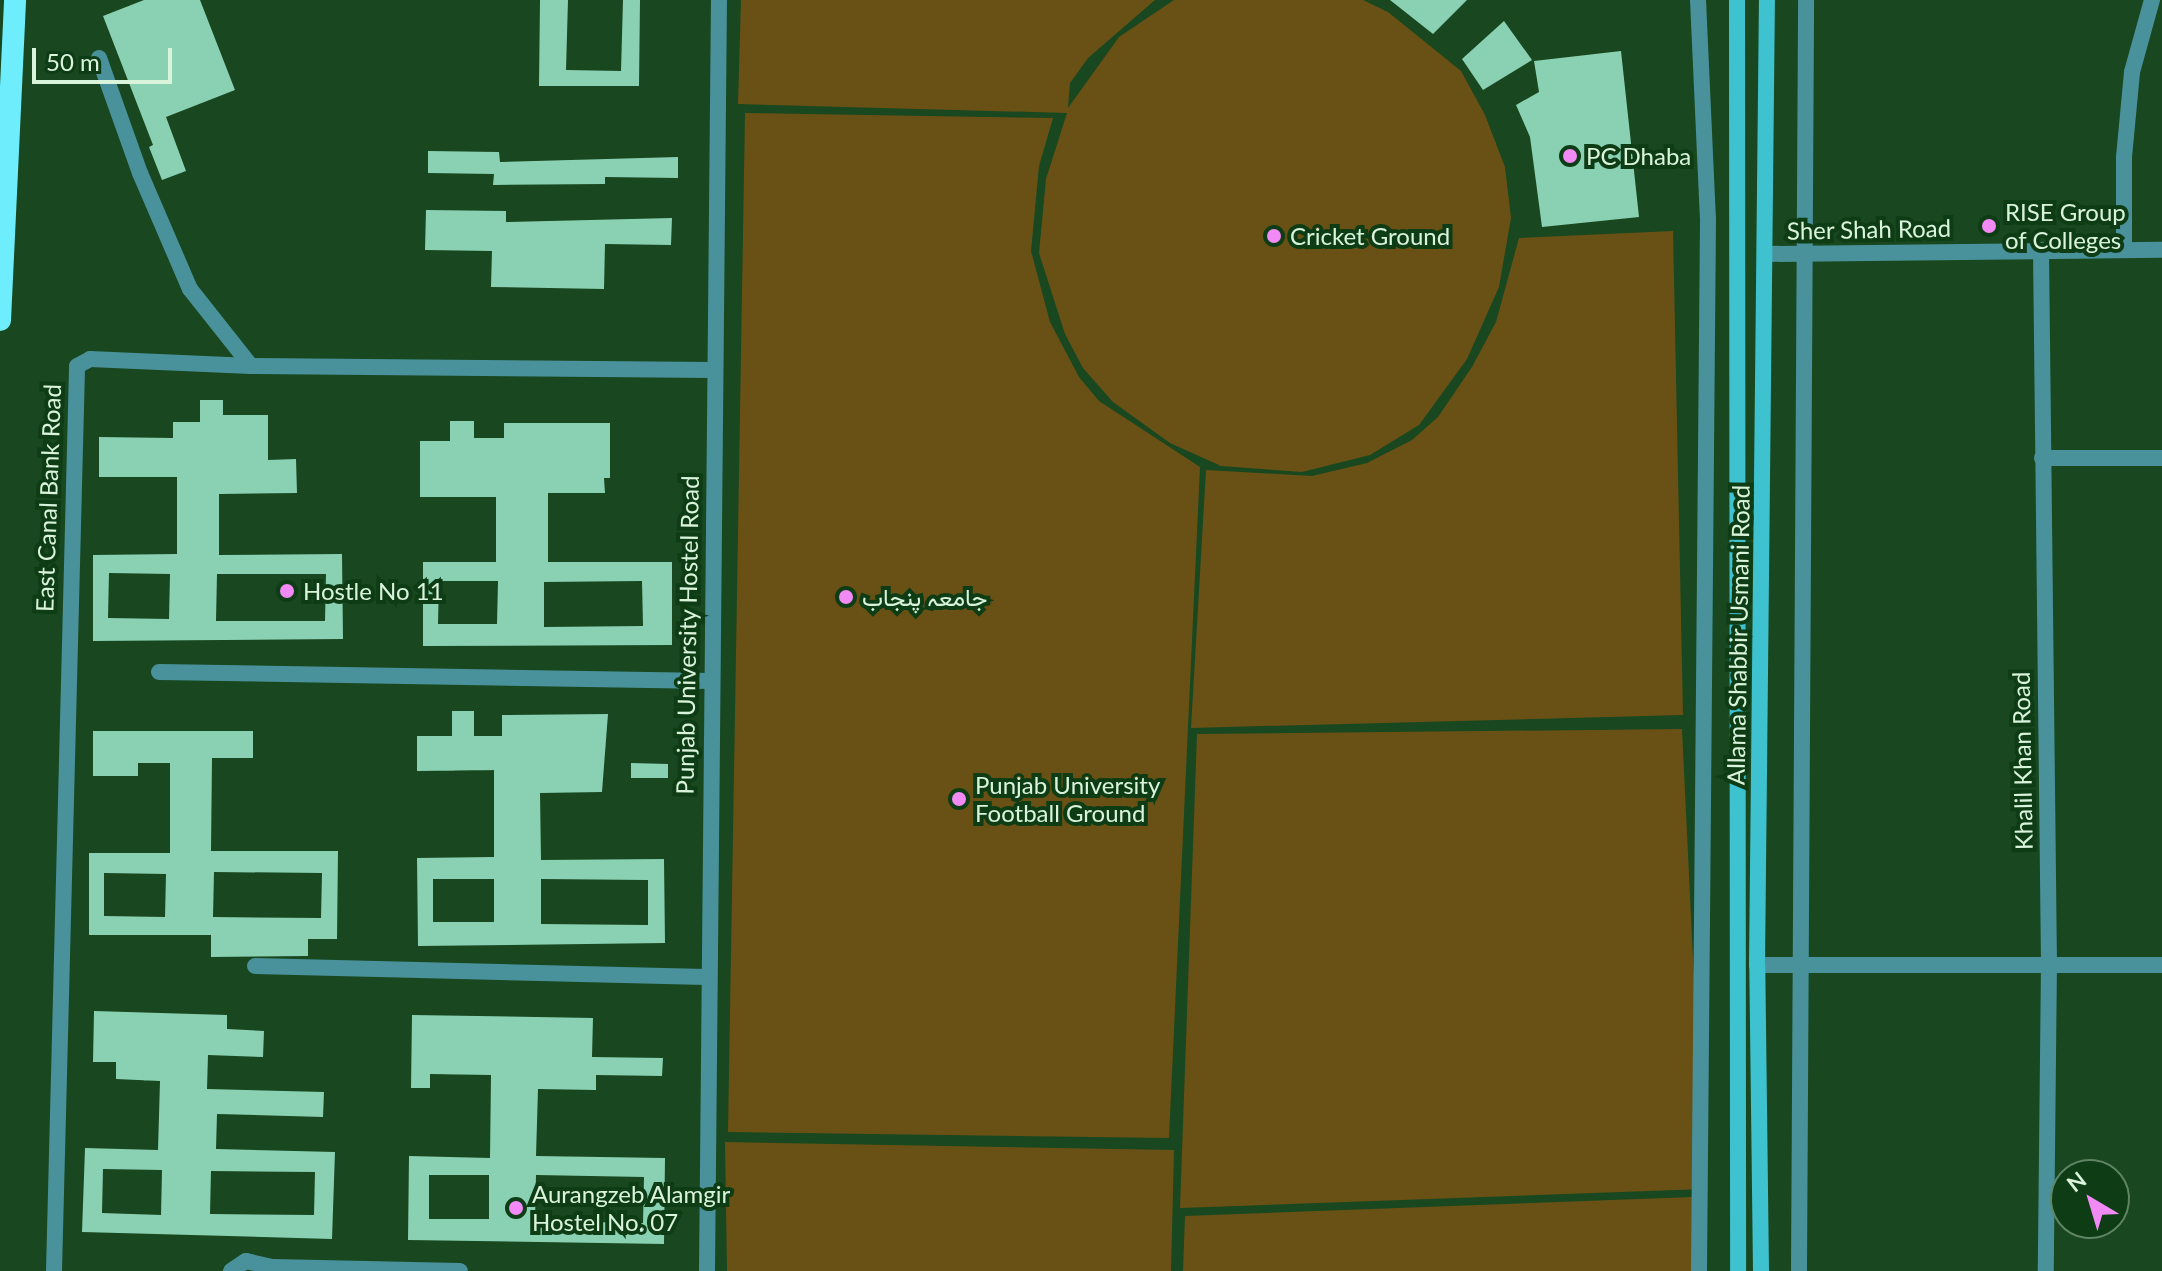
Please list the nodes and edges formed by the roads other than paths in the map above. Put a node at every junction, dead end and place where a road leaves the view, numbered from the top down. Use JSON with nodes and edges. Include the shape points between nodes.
{"nodes":[{"id":1,"x":15,"y":0,"type":"edge"},
{"id":2,"x":719,"y":0,"type":"edge"},
{"id":3,"x":1698,"y":0,"type":"edge"},
{"id":4,"x":1737,"y":0,"type":"edge"},
{"id":5,"x":1767,"y":0,"type":"edge"},
{"id":6,"x":1806,"y":0,"type":"edge"},
{"id":7,"x":2152,"y":0,"type":"edge"},
{"id":8,"x":99,"y":58,"type":"dead end"},
{"id":9,"x":2041,"y":250,"type":"junction"},
{"id":10,"x":2124,"y":250,"type":"junction"},
{"id":11,"x":2162,"y":250,"type":"edge"},
{"id":12,"x":1768,"y":254,"type":"junction"},
{"id":13,"x":1804,"y":255,"type":"junction"},
{"id":14,"x":0,"y":320,"type":"edge"},
{"id":15,"x":251,"y":366,"type":"junction"},
{"id":16,"x":713,"y":370,"type":"junction"},
{"id":17,"x":2042,"y":458,"type":"junction"},
{"id":18,"x":2162,"y":458,"type":"edge"},
{"id":19,"x":159,"y":672,"type":"dead end"},
{"id":20,"x":711,"y":681,"type":"junction"},
{"id":21,"x":2049,"y":961,"type":"junction"},
{"id":22,"x":1757,"y":965,"type":"junction"},
{"id":23,"x":1798,"y":965,"type":"junction"},
{"id":24,"x":2162,"y":965,"type":"edge"},
{"id":25,"x":255,"y":966,"type":"dead end"},
{"id":26,"x":706,"y":977,"type":"junction"},
{"id":27,"x":273,"y":1269,"type":"edge"},
{"id":28,"x":54,"y":1271,"type":"edge"},
{"id":29,"x":231,"y":1271,"type":"edge"},
{"id":30,"x":460,"y":1271,"type":"edge"},
{"id":31,"x":707,"y":1271,"type":"edge"},
{"id":32,"x":1699,"y":1271,"type":"edge"},
{"id":33,"x":1738,"y":1271,"type":"edge"},
{"id":34,"x":1761,"y":1271,"type":"edge"},
{"id":35,"x":1799,"y":1271,"type":"edge"},
{"id":36,"x":2046,"y":1271,"type":"edge"}],
"edges":[{"from":1,"to":14,"type":"highway"},
{"from":2,"to":16,"type":"street","name":"Punjab University Hostel Road"},
{"from":3,"to":32,"type":"street","via":[[1708,219]]},
{"from":4,"to":33,"type":"main road","name":"Allama Shabbir Usmani Road"},
{"from":5,"to":12,"type":"main road","name":"Allama Shabbir Usmani Road"},
{"from":6,"to":13,"type":"street"},
{"from":7,"to":10,"type":"street","via":[[2132,72],[2124,157]]},
{"from":8,"to":15,"type":"street","via":[[140,173],[190,289]]},
{"from":9,"to":10,"type":"street","name":"Sher Shah Road"},
{"from":9,"to":13,"type":"street","name":"Sher Shah Road"},
{"from":9,"to":17,"type":"street","name":"Khalil Khan Road"},
{"from":10,"to":11,"type":"street","name":"Sher Shah Road"},
{"from":12,"to":13,"type":"street","name":"Sher Shah Road"},
{"from":12,"to":22,"type":"main road","name":"Allama Shabbir Usmani Road"},
{"from":13,"to":23,"type":"street"},
{"from":15,"to":16,"type":"street","name":"East Canal Bank Road"},
{"from":15,"to":28,"type":"street","name":"East Canal Bank Road","via":[[90,359],[77,366]]},
{"from":16,"to":20,"type":"street","name":"Punjab University Hostel Road"},
{"from":17,"to":18,"type":"street"},
{"from":17,"to":21,"type":"street","name":"Khalil Khan Road"},
{"from":19,"to":20,"type":"street"},
{"from":20,"to":26,"type":"street","name":"Punjab University Hostel Road"},
{"from":21,"to":23,"type":"street"},
{"from":21,"to":24,"type":"street"},
{"from":21,"to":36,"type":"street","name":"Khalil Khan Road"},
{"from":22,"to":23,"type":"street"},
{"from":22,"to":34,"type":"main road","name":"Allama Shabbir Usmani Road"},
{"from":23,"to":35,"type":"street"},
{"from":25,"to":26,"type":"street"},
{"from":26,"to":31,"type":"street","name":"Punjab University Hostel Road"},
{"from":27,"to":29,"type":"street","via":[[246,1261]]},
{"from":27,"to":30,"type":"street"}]}
